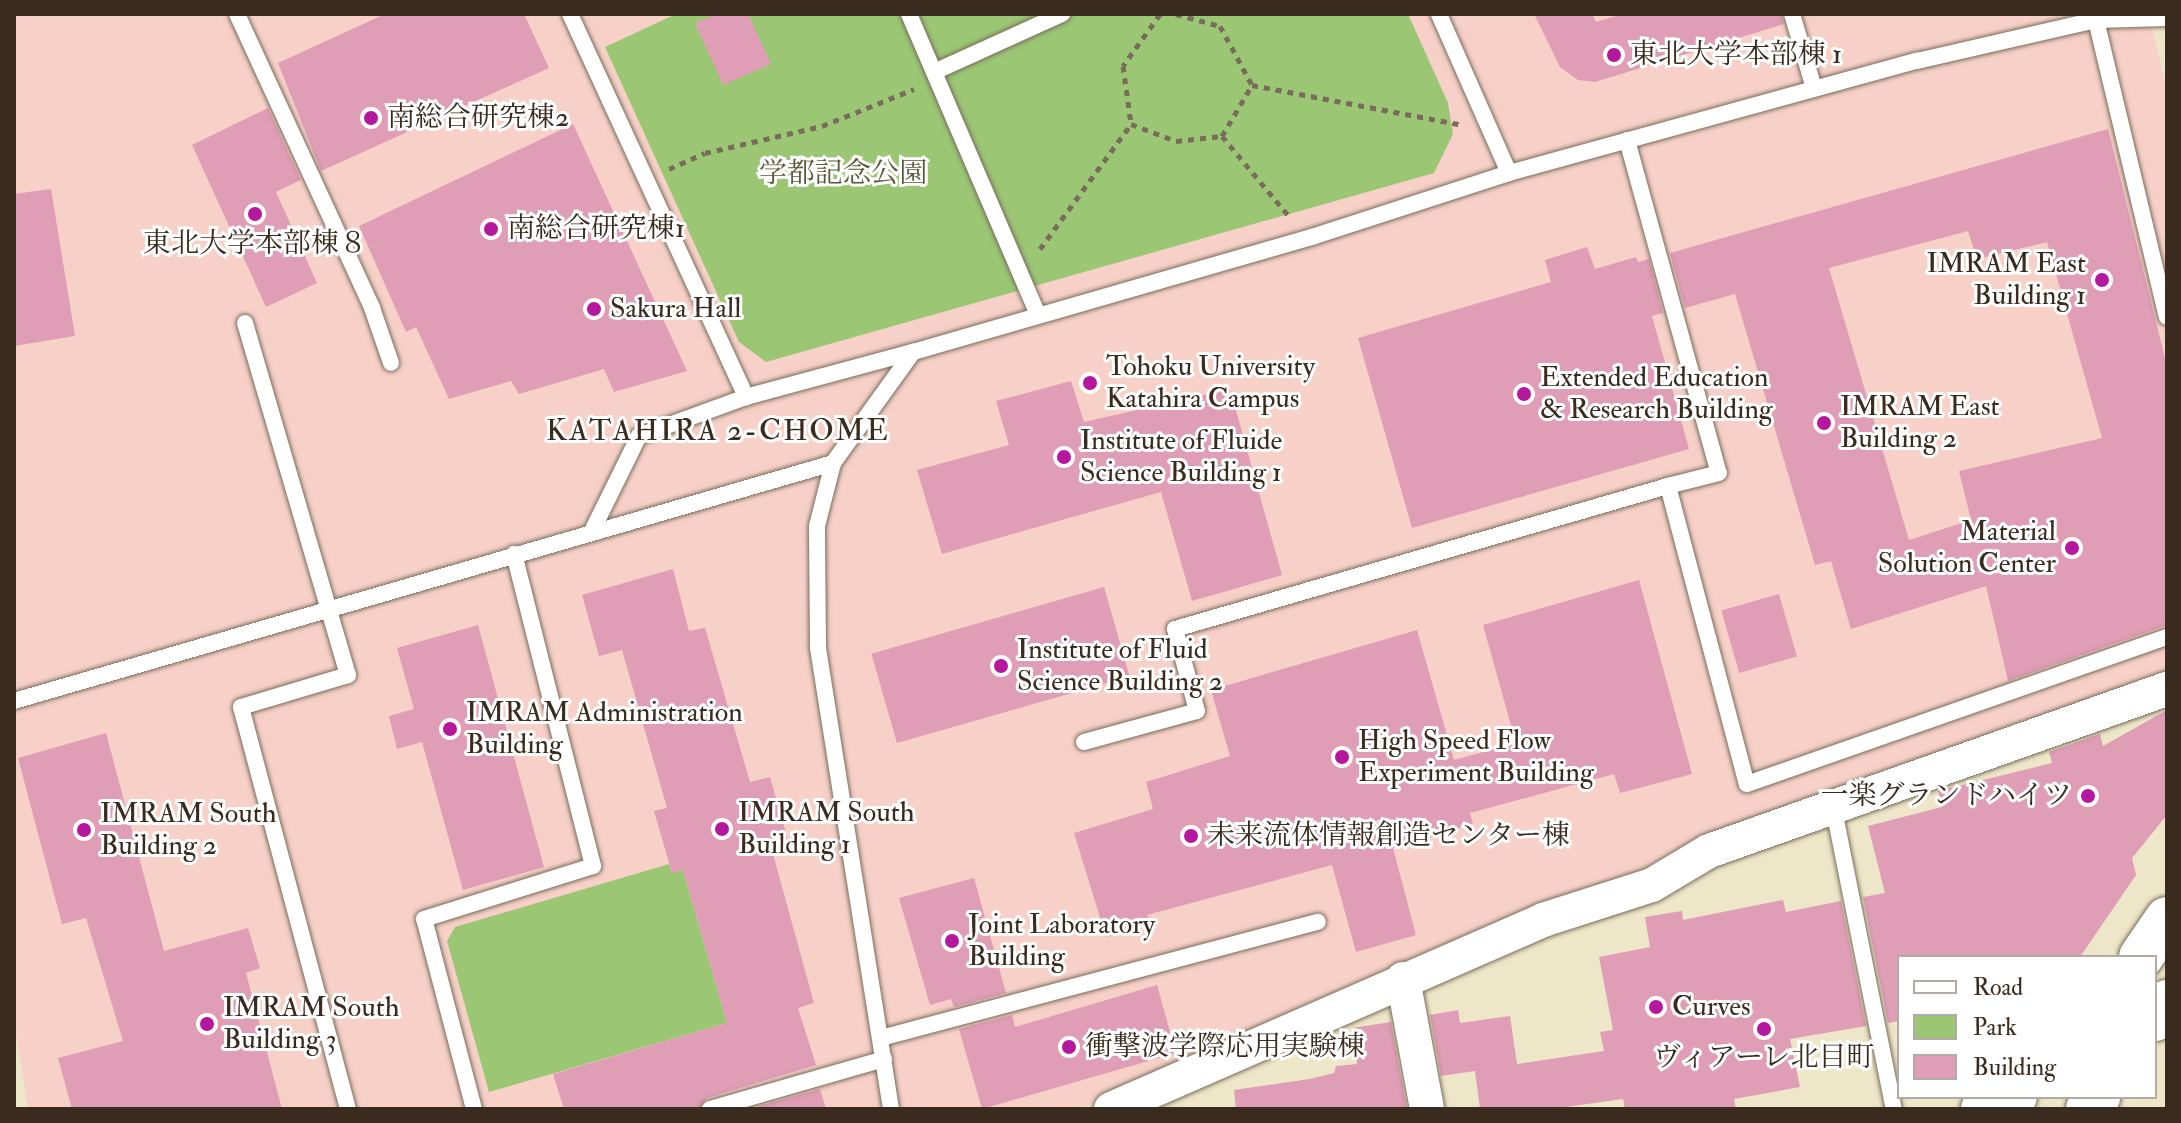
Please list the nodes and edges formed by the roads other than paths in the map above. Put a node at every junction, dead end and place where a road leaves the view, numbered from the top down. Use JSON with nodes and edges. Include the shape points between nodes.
{"nodes":[{"id":1,"x":237,"y":14,"type":"edge"},
{"id":2,"x":570,"y":14,"type":"edge"},
{"id":3,"x":909,"y":14,"type":"edge"},
{"id":4,"x":1062,"y":14,"type":"edge"},
{"id":5,"x":1439,"y":14,"type":"edge"},
{"id":6,"x":1792,"y":14,"type":"edge"},
{"id":7,"x":2167,"y":18,"type":"edge"},
{"id":8,"x":2096,"y":20,"type":"junction"},
{"id":9,"x":935,"y":76,"type":"junction"},
{"id":10,"x":1813,"y":85,"type":"junction"},
{"id":11,"x":1627,"y":140,"type":"junction"},
{"id":12,"x":1509,"y":173,"type":"junction"},
{"id":13,"x":1037,"y":313,"type":"junction"},
{"id":14,"x":2167,"y":317,"type":"edge"},
{"id":15,"x":245,"y":323,"type":"dead end"},
{"id":16,"x":913,"y":352,"type":"junction"},
{"id":17,"x":391,"y":363,"type":"dead end"},
{"id":18,"x":746,"y":397,"type":"junction"},
{"id":19,"x":833,"y":463,"type":"junction"},
{"id":20,"x":1668,"y":486,"type":"junction"},
{"id":21,"x":592,"y":531,"type":"junction"},
{"id":22,"x":514,"y":554,"type":"junction"},
{"id":23,"x":330,"y":608,"type":"junction"},
{"id":24,"x":2167,"y":637,"type":"edge"},
{"id":25,"x":2167,"y":689,"type":"edge"},
{"id":26,"x":14,"y":701,"type":"edge"},
{"id":27,"x":1084,"y":742,"type":"dead end"},
{"id":28,"x":1833,"y":803,"type":"junction"},
{"id":29,"x":2167,"y":919,"type":"edge"},
{"id":30,"x":1318,"y":922,"type":"dead end"},
{"id":31,"x":2142,"y":955,"type":"edge"},
{"id":32,"x":1403,"y":979,"type":"junction"},
{"id":33,"x":881,"y":1038,"type":"junction"},
{"id":34,"x":884,"y":1059,"type":"junction"},
{"id":35,"x":2010,"y":1099,"type":"edge"},
{"id":36,"x":348,"y":1109,"type":"edge"},
{"id":37,"x":474,"y":1109,"type":"edge"},
{"id":38,"x":710,"y":1109,"type":"edge"},
{"id":39,"x":891,"y":1109,"type":"edge"},
{"id":40,"x":1111,"y":1109,"type":"edge"},
{"id":41,"x":1427,"y":1109,"type":"edge"},
{"id":42,"x":1894,"y":1109,"type":"edge"},
{"id":43,"x":1983,"y":1109,"type":"edge"}],
"edges":[{"from":1,"to":17,"type":"lane","via":[[372,308]]},
{"from":2,"to":18,"type":"lane"},
{"from":3,"to":9,"type":"lane"},
{"from":4,"to":9,"type":"lane"},
{"from":5,"to":12,"type":"lane"},
{"from":6,"to":10,"type":"lane"},
{"from":7,"to":8,"type":"lane"},
{"from":8,"to":10,"type":"lane"},
{"from":8,"to":14,"type":"lane"},
{"from":9,"to":13,"type":"lane"},
{"from":10,"to":11,"type":"lane"},
{"from":11,"to":12,"type":"lane"},
{"from":11,"to":20,"type":"lane","via":[[1719,473]]},
{"from":12,"to":13,"type":"lane","via":[[1306,238]]},
{"from":13,"to":16,"type":"lane"},
{"from":15,"to":23,"type":"lane"},
{"from":16,"to":18,"type":"lane"},
{"from":16,"to":19,"type":"lane"},
{"from":18,"to":21,"type":"lane","via":[[639,436]]},
{"from":19,"to":21,"type":"lane"},
{"from":19,"to":33,"type":"lane","via":[[817,526],[818,647]]},
{"from":20,"to":24,"type":"lane","via":[[1747,784]]},
{"from":20,"to":27,"type":"lane","via":[[1175,629],[1197,711]]},
{"from":21,"to":22,"type":"lane"},
{"from":22,"to":23,"type":"lane"},
{"from":22,"to":37,"type":"lane","via":[[593,866],[424,919]]},
{"from":23,"to":26,"type":"lane"},
{"from":23,"to":36,"type":"lane","via":[[348,675],[241,707]]},
{"from":25,"to":28,"type":"street"},
{"from":28,"to":32,"type":"street","via":[[1709,851],[1652,885],[1543,920]]},
{"from":28,"to":42,"type":"lane"},
{"from":29,"to":31,"type":"street"},
{"from":30,"to":33,"type":"lane"},
{"from":32,"to":40,"type":"street"},
{"from":32,"to":41,"type":"street"},
{"from":33,"to":34,"type":"lane"},
{"from":34,"to":38,"type":"lane"},
{"from":34,"to":39,"type":"lane"},
{"from":35,"to":43,"type":"street"}]}
